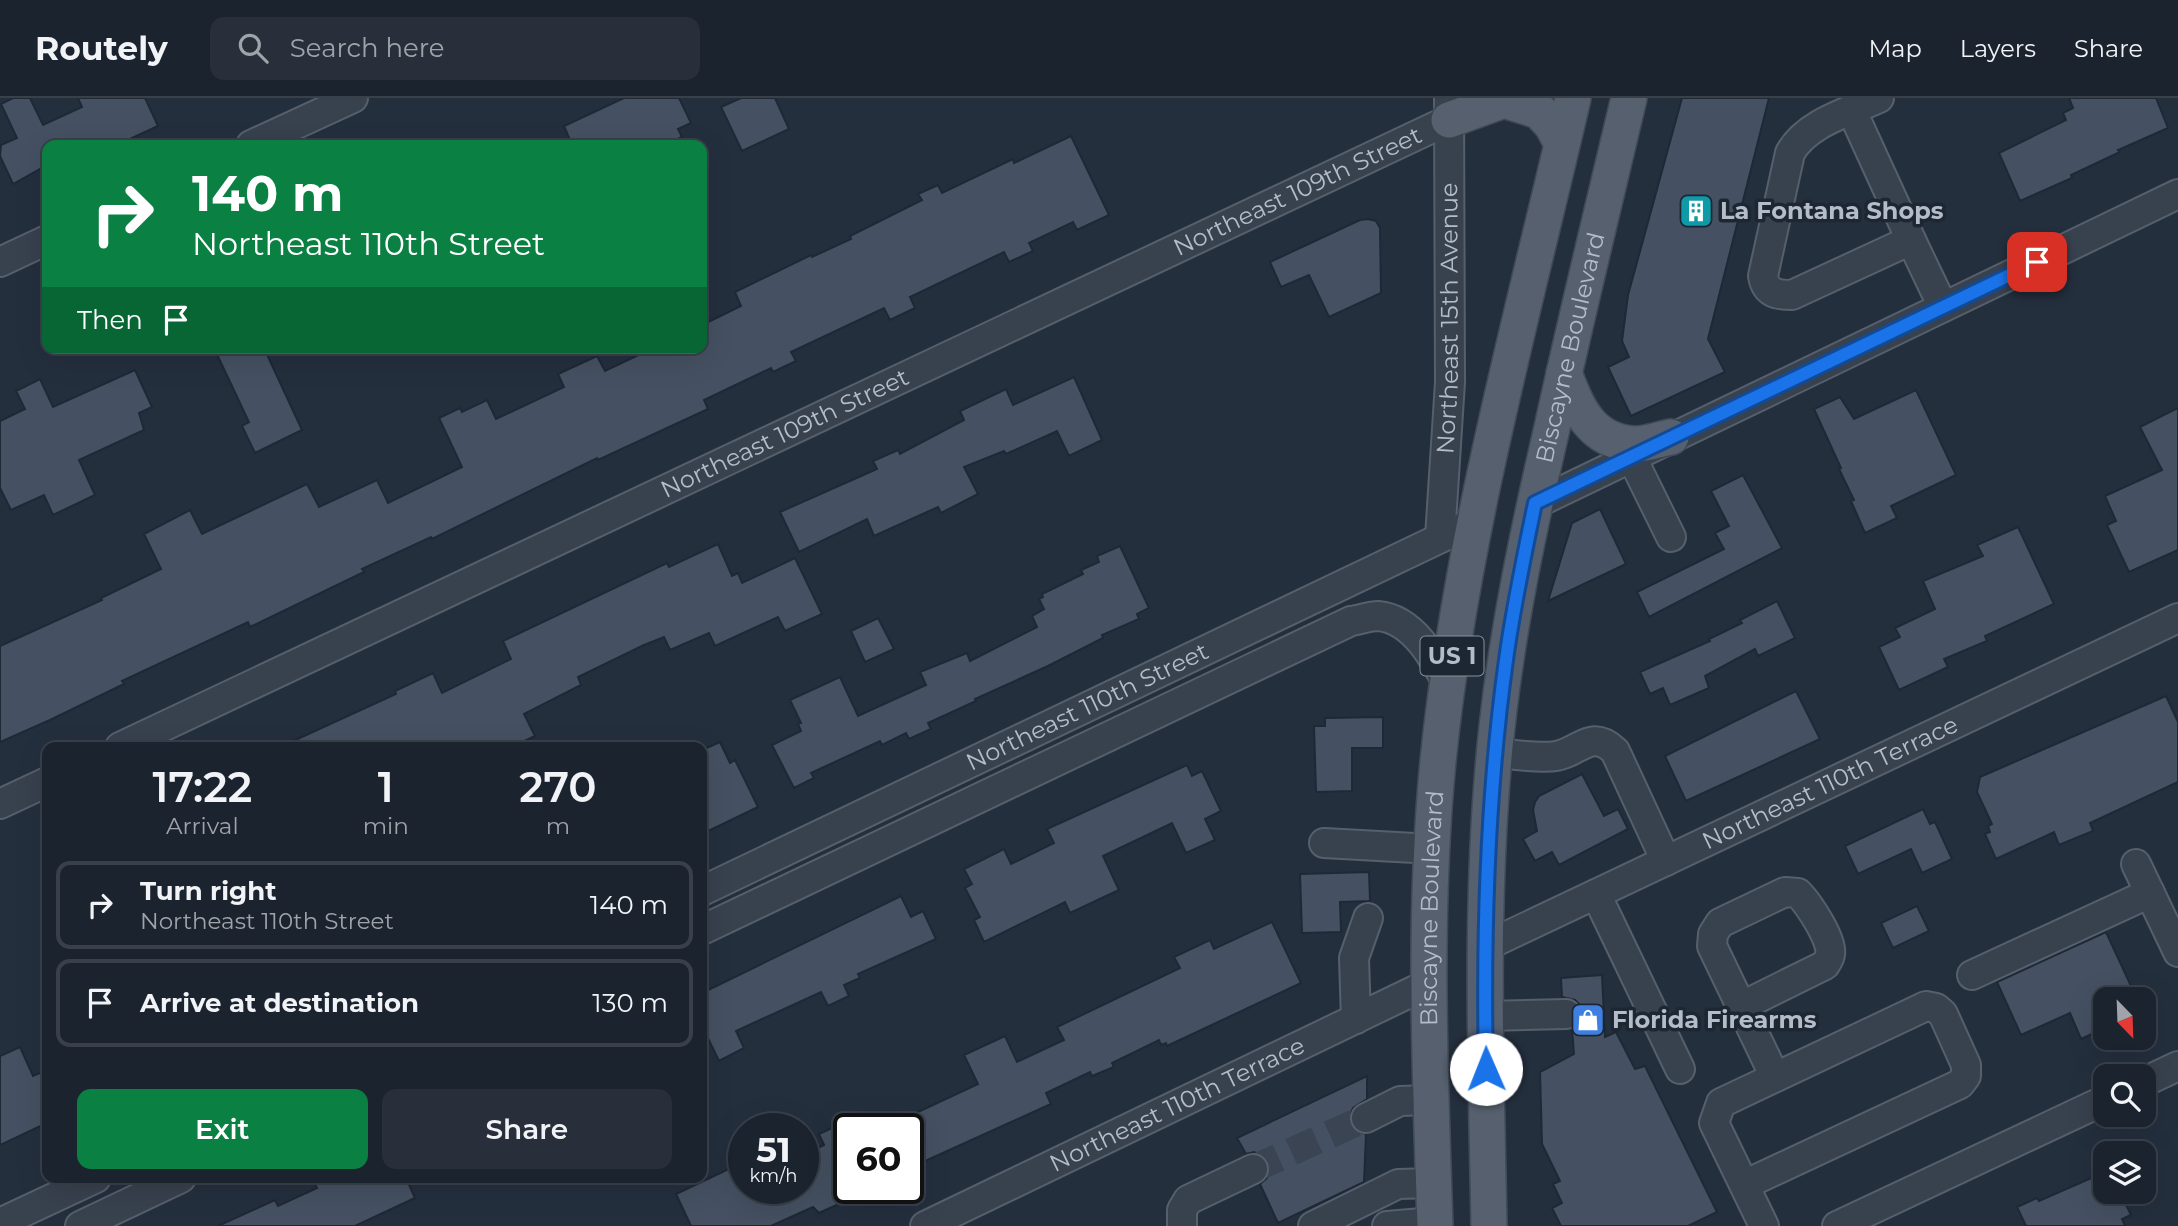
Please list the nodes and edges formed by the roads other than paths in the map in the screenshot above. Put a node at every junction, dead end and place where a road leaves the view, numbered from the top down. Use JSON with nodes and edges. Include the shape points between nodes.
{"nodes":[{"id":1,"x":353,"y":98,"type":"edge"},
{"id":2,"x":1573,"y":98,"type":"edge"},
{"id":3,"x":1629,"y":98,"type":"edge"},
{"id":4,"x":1879,"y":98,"type":"edge"},
{"id":5,"x":1449,"y":109,"type":"edge"},
{"id":6,"x":1852,"y":111,"type":"junction"},
{"id":7,"x":262,"y":140,"type":"edge"},
{"id":8,"x":1562,"y":144,"type":"junction"},
{"id":9,"x":2178,"y":194,"type":"edge"},
{"id":10,"x":1911,"y":240,"type":"junction"},
{"id":11,"x":42,"y":242,"type":"edge"},
{"id":12,"x":0,"y":262,"type":"edge"},
{"id":13,"x":1943,"y":307,"type":"junction"},
{"id":14,"x":1564,"y":373,"type":"junction"},
{"id":15,"x":1671,"y":437,"type":"junction"},
{"id":16,"x":1632,"y":456,"type":"junction"},
{"id":17,"x":1535,"y":503,"type":"junction"},
{"id":18,"x":1474,"y":522,"type":"junction"},
{"id":19,"x":1671,"y":537,"type":"dead end"},
{"id":20,"x":1440,"y":538,"type":"junction"},
{"id":21,"x":1337,"y":589,"type":"junction"},
{"id":22,"x":2178,"y":618,"type":"edge"},
{"id":23,"x":1351,"y":621,"type":"junction"},
{"id":24,"x":1448,"y":685,"type":"junction"},
{"id":25,"x":130,"y":742,"type":"edge"},
{"id":26,"x":1495,"y":753,"type":"junction"},
{"id":27,"x":42,"y":784,"type":"edge"},
{"id":28,"x":0,"y":804,"type":"edge"},
{"id":29,"x":1324,"y":843,"type":"dead end"},
{"id":30,"x":1433,"y":849,"type":"junction"},
{"id":31,"x":1666,"y":861,"type":"junction"},
{"id":32,"x":2136,"y":863,"type":"dead end"},
{"id":33,"x":707,"y":889,"type":"edge"},
{"id":34,"x":2150,"y":893,"type":"junction"},
{"id":35,"x":1596,"y":894,"type":"junction"},
{"id":36,"x":1368,"y":918,"type":"dead end"},
{"id":37,"x":707,"y":928,"type":"edge"},
{"id":38,"x":1484,"y":947,"type":"junction"},
{"id":39,"x":2178,"y":952,"type":"edge"},
{"id":40,"x":1972,"y":975,"type":"dead end"},
{"id":41,"x":1428,"y":984,"type":"junction"},
{"id":42,"x":1742,"y":1006,"type":"junction"},
{"id":43,"x":1566,"y":1014,"type":"dead end"},
{"id":44,"x":1485,"y":1016,"type":"junction"},
{"id":45,"x":1356,"y":1019,"type":"junction"},
{"id":46,"x":2178,"y":1066,"type":"edge"},
{"id":47,"x":1680,"y":1069,"type":"dead end"},
{"id":48,"x":2156,"y":1076,"type":"edge"},
{"id":49,"x":1775,"y":1077,"type":"junction"},
{"id":50,"x":1431,"y":1100,"type":"junction"},
{"id":51,"x":2093,"y":1106,"type":"edge"},
{"id":52,"x":1366,"y":1118,"type":"tunnel mouth"},
{"id":53,"x":1253,"y":1169,"type":"tunnel mouth"},
{"id":54,"x":85,"y":1183,"type":"edge"},
{"id":55,"x":170,"y":1183,"type":"edge"},
{"id":56,"x":1433,"y":1183,"type":"junction"},
{"id":57,"x":1744,"y":1185,"type":"junction"},
{"id":58,"x":1873,"y":1218,"type":"edge"},
{"id":59,"x":0,"y":1223,"type":"edge"},
{"id":60,"x":1435,"y":1224,"type":"edge"},
{"id":61,"x":80,"y":1226,"type":"edge"},
{"id":62,"x":925,"y":1226,"type":"edge"},
{"id":63,"x":1182,"y":1226,"type":"edge"},
{"id":64,"x":1313,"y":1226,"type":"edge"},
{"id":65,"x":1387,"y":1226,"type":"edge"},
{"id":66,"x":1489,"y":1226,"type":"edge"},
{"id":67,"x":1764,"y":1226,"type":"edge"},
{"id":68,"x":1837,"y":1226,"type":"edge"}],
"edges":[{"from":1,"to":7,"type":"street"},
{"from":2,"to":8,"type":"main road","name":"Biscayne Boulevard","number":"US 1"},
{"from":3,"to":14,"type":"main road","name":"Biscayne Boulevard","number":"US 1"},
{"from":4,"to":6,"type":"street"},
{"from":5,"to":8,"type":"main road","via":[[1504,100],[1539,111]]},
{"from":5,"to":20,"type":"street","name":"Northeast 15th Avenue","via":[[1450,382]]},
{"from":5,"to":25,"type":"street","name":"Northeast 109th Street"},
{"from":6,"to":10,"type":"street"},
{"from":6,"to":10,"type":"street","via":[[1808,131],[1790,153],[1763,276],[1765,286],[1771,293],[1792,295]]},
{"from":8,"to":18,"type":"main road","name":"Biscayne Boulevard","number":"US 1"},
{"from":9,"to":13,"type":"street"},
{"from":10,"to":13,"type":"street"},
{"from":11,"to":12,"type":"street"},
{"from":13,"to":15,"type":"street"},
{"from":14,"to":15,"type":"main road","via":[[1588,424],[1606,437],[1634,444]]},
{"from":14,"to":17,"type":"main road","name":"Biscayne Boulevard","number":"US 1"},
{"from":15,"to":16,"type":"street"},
{"from":16,"to":17,"type":"street"},
{"from":16,"to":19,"type":"street"},
{"from":17,"to":26,"type":"main road","name":"Biscayne Boulevard","number":"US 1","via":[[1508,648]]},
{"from":18,"to":20,"type":"street","name":"Northeast 110th Street"},
{"from":18,"to":24,"type":"main road","name":"Biscayne Boulevard","number":"US 1"},
{"from":20,"to":21,"type":"street","name":"Northeast 110th Street"},
{"from":21,"to":23,"type":"street"},
{"from":21,"to":33,"type":"street","name":"Northeast 110th Street"},
{"from":22,"to":31,"type":"street","name":"Northeast 110th Terrace"},
{"from":23,"to":24,"type":"street","name":"Northeast 110th Street","via":[[1379,616],[1401,624],[1421,641]]},
{"from":23,"to":37,"type":"street","name":"Northeast 110th Street"},
{"from":24,"to":30,"type":"main road","name":"Biscayne Boulevard","number":"US 1"},
{"from":26,"to":31,"type":"street","via":[[1556,756],[1593,741],[1606,742],[1615,751]]},
{"from":26,"to":38,"type":"main road","name":"Biscayne Boulevard","number":"US 1"},
{"from":27,"to":28,"type":"street"},
{"from":29,"to":30,"type":"street"},
{"from":30,"to":41,"type":"main road","name":"Biscayne Boulevard","number":"US 1"},
{"from":31,"to":35,"type":"street","name":"Northeast 110th Terrace"},
{"from":32,"to":34,"type":"street"},
{"from":34,"to":39,"type":"street"},
{"from":34,"to":40,"type":"street"},
{"from":35,"to":38,"type":"street","name":"Northeast 110th Terrace"},
{"from":35,"to":47,"type":"street"},
{"from":36,"to":45,"type":"street","via":[[1354,958]]},
{"from":38,"to":44,"type":"main road","name":"Biscayne Boulevard","number":"US 1"},
{"from":41,"to":45,"type":"street","name":"Northeast 110th Terrace"},
{"from":41,"to":50,"type":"main road","name":"Biscayne Boulevard","number":"US 1"},
{"from":42,"to":42,"type":"street","via":[[1712,946],[1713,934],[1720,923],[1786,892],[1798,893],[1808,902],[1831,954],[1825,965]]},
{"from":42,"to":49,"type":"street"},
{"from":43,"to":44,"type":"street"},
{"from":44,"to":66,"type":"main road","name":"Biscayne Boulevard","number":"US 1"},
{"from":45,"to":62,"type":"street","name":"Northeast 110th Terrace"},
{"from":46,"to":48,"type":"street"},
{"from":49,"to":57,"type":"street","via":[[1721,1102],[1717,1112],[1714,1123]]},
{"from":49,"to":57,"type":"street","via":[[1926,1006],[1943,1014],[1966,1065],[1961,1084]]},
{"from":50,"to":52,"type":"street","via":[[1400,1101]]},
{"from":50,"to":56,"type":"main road","name":"Biscayne Boulevard","number":"US 1"},
{"from":51,"to":58,"type":"street"},
{"from":53,"to":63,"type":"street","via":[[1188,1200],[1182,1210]]},
{"from":54,"to":59,"type":"street"},
{"from":55,"to":61,"type":"street"},
{"from":56,"to":60,"type":"main road","name":"Biscayne Boulevard","number":"US 1"},
{"from":56,"to":64,"type":"street","via":[[1398,1184]]},
{"from":57,"to":67,"type":"street"},
{"from":58,"to":68,"type":"street"},
{"from":60,"to":65,"type":"street"}]}
